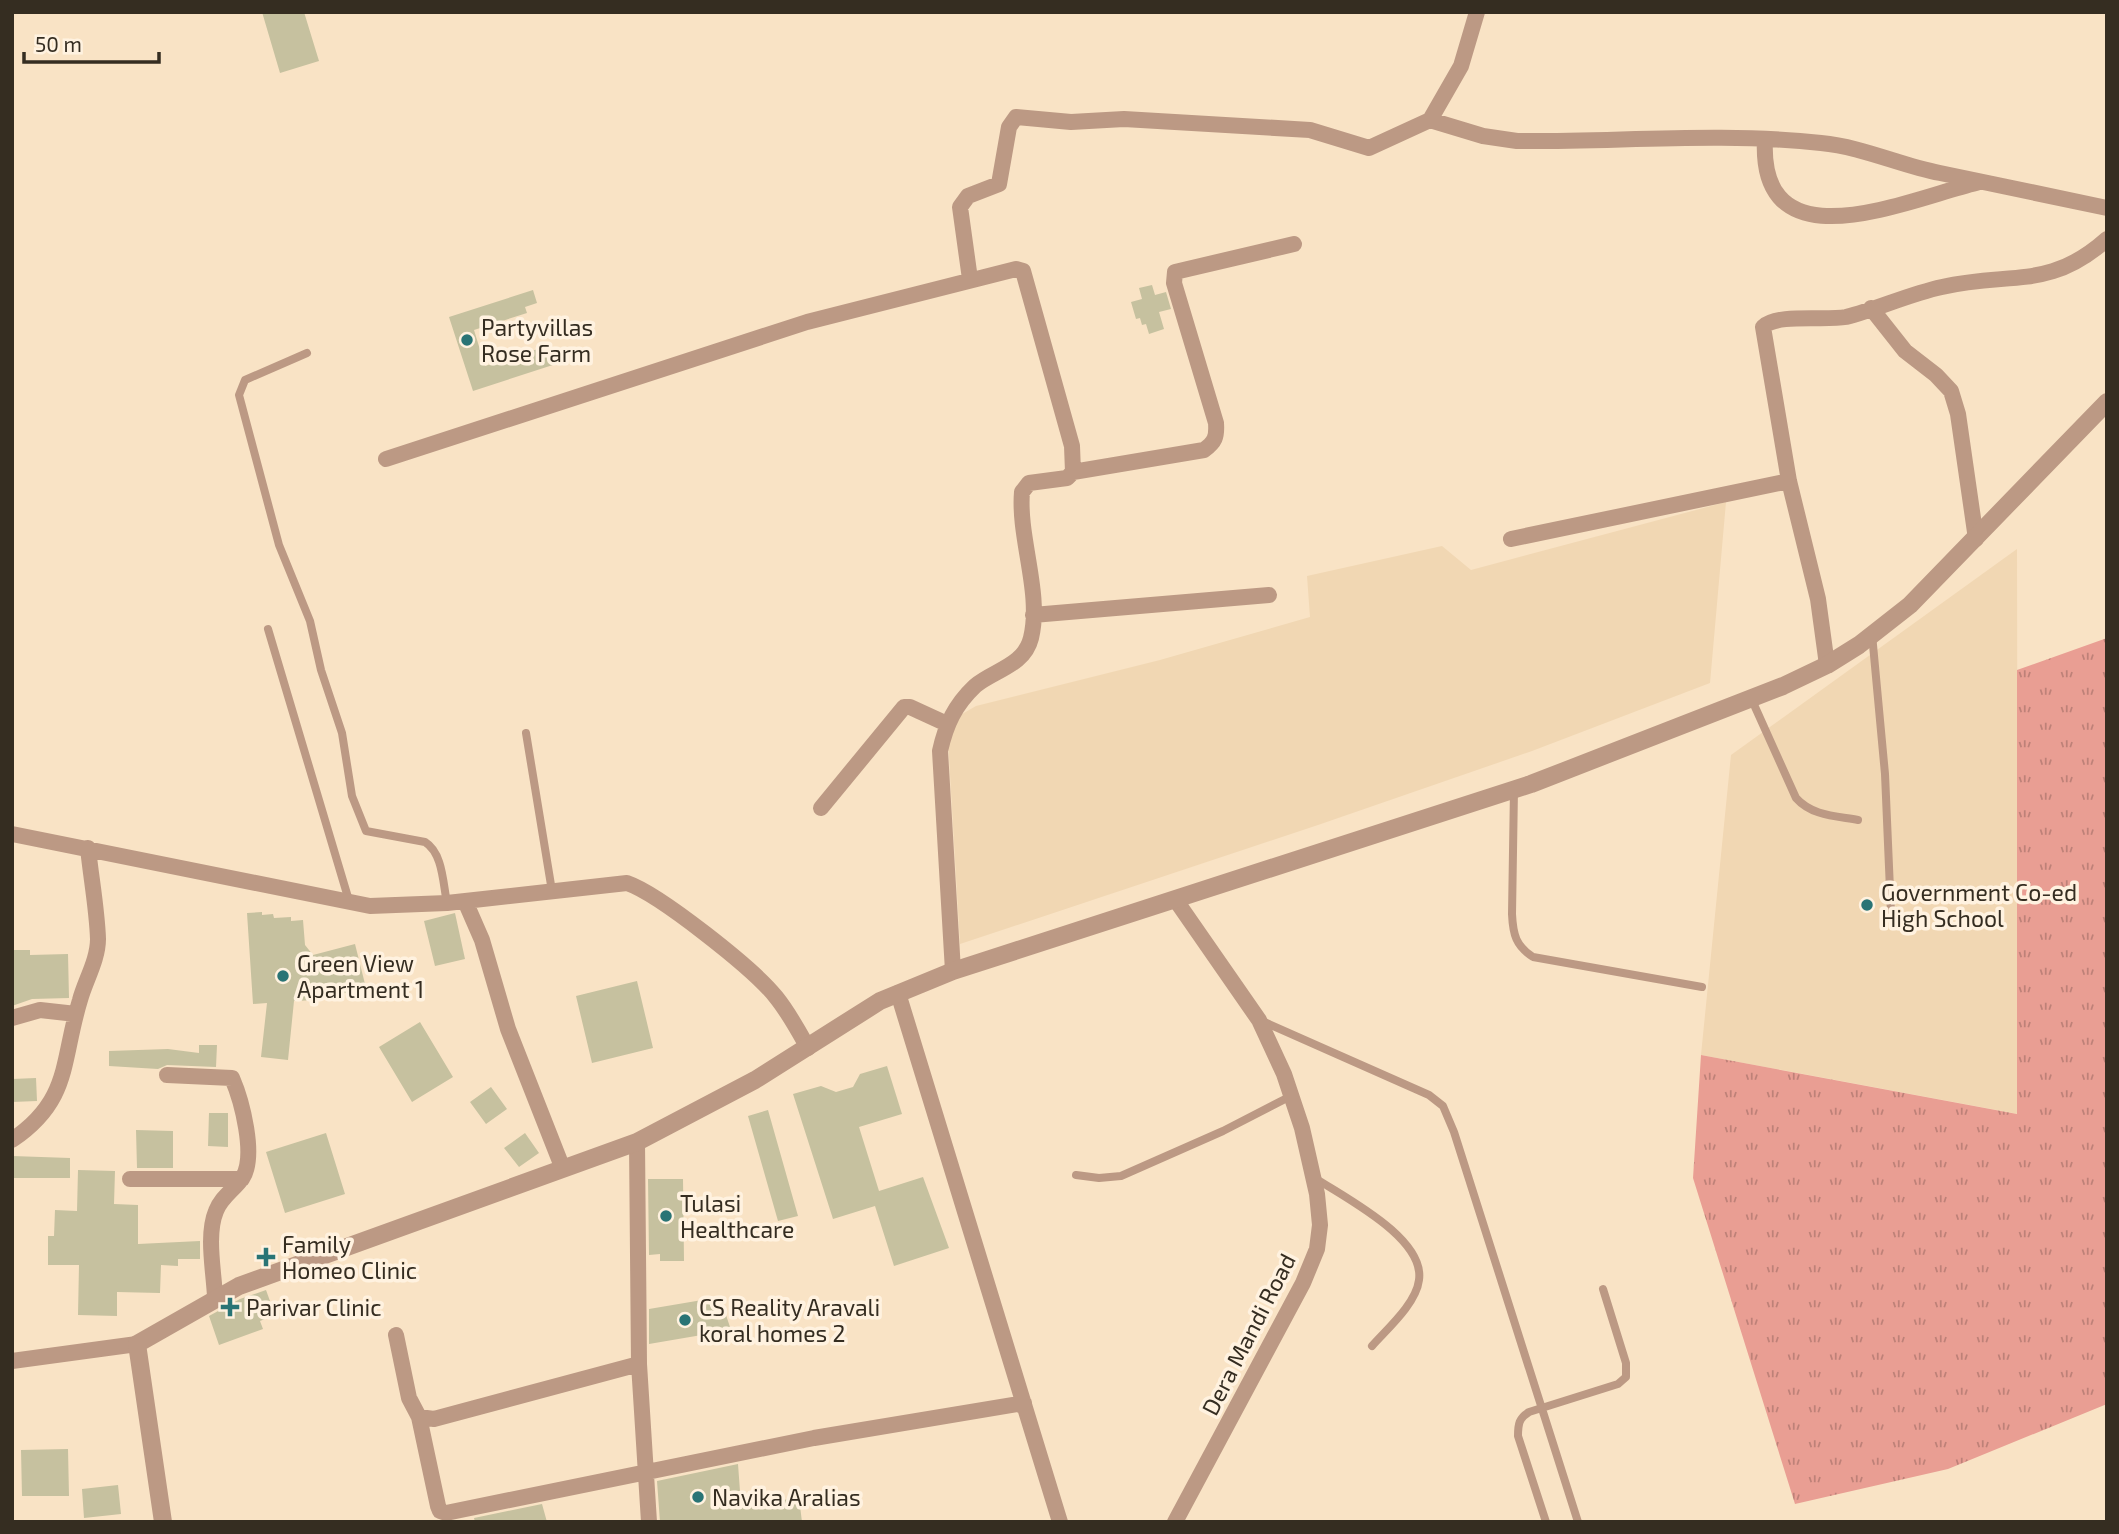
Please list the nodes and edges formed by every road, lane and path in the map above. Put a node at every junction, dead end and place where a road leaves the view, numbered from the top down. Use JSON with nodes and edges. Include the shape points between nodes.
{"nodes":[{"id":1,"x":1477,"y":12,"type":"edge"},
{"id":2,"x":1430,"y":120,"type":"junction"},
{"id":3,"x":1765,"y":139,"type":"junction"},
{"id":4,"x":1986,"y":180,"type":"junction"},
{"id":5,"x":2107,"y":208,"type":"edge"},
{"id":6,"x":2107,"y":239,"type":"edge"},
{"id":7,"x":1294,"y":244,"type":"dead end"},
{"id":8,"x":970,"y":279,"type":"junction"},
{"id":9,"x":1871,"y":308,"type":"junction"},
{"id":10,"x":307,"y":353,"type":"dead end"},
{"id":11,"x":2107,"y":402,"type":"edge"},
{"id":12,"x":386,"y":459,"type":"dead end"},
{"id":13,"x":1073,"y":472,"type":"junction"},
{"id":14,"x":1789,"y":481,"type":"junction"},
{"id":15,"x":1511,"y":539,"type":"dead end"},
{"id":16,"x":1976,"y":539,"type":"junction"},
{"id":17,"x":1269,"y":595,"type":"dead end"},
{"id":18,"x":1033,"y":615,"type":"junction"},
{"id":19,"x":268,"y":629,"type":"dead end"},
{"id":20,"x":1872,"y":634,"type":"junction"},
{"id":21,"x":1827,"y":665,"type":"junction"},
{"id":22,"x":1751,"y":698,"type":"junction"},
{"id":23,"x":947,"y":724,"type":"junction"},
{"id":24,"x":526,"y":733,"type":"dead end"},
{"id":25,"x":1514,"y":789,"type":"junction"},
{"id":26,"x":821,"y":808,"type":"dead end"},
{"id":27,"x":1858,"y":820,"type":"dead end"},
{"id":28,"x":12,"y":834,"type":"edge"},
{"id":29,"x":88,"y":848,"type":"junction"},
{"id":30,"x":552,"y":891,"type":"junction"},
{"id":31,"x":1175,"y":899,"type":"junction"},
{"id":32,"x":465,"y":901,"type":"junction"},
{"id":33,"x":447,"y":903,"type":"junction"},
{"id":34,"x":350,"y":904,"type":"junction"},
{"id":35,"x":1891,"y":913,"type":"dead end"},
{"id":36,"x":953,"y":971,"type":"junction"},
{"id":37,"x":1702,"y":987,"type":"dead end"},
{"id":38,"x":898,"y":993,"type":"junction"},
{"id":39,"x":76,"y":1014,"type":"junction"},
{"id":40,"x":12,"y":1018,"type":"edge"},
{"id":41,"x":1259,"y":1020,"type":"junction"},
{"id":42,"x":807,"y":1048,"type":"junction"},
{"id":43,"x":167,"y":1075,"type":"dead end"},
{"id":44,"x":1291,"y":1096,"type":"junction"},
{"id":45,"x":12,"y":1140,"type":"edge"},
{"id":46,"x":638,"y":1142,"type":"junction"},
{"id":47,"x":563,"y":1169,"type":"junction"},
{"id":48,"x":1076,"y":1175,"type":"dead end"},
{"id":49,"x":1312,"y":1176,"type":"junction"},
{"id":50,"x":130,"y":1179,"type":"dead end"},
{"id":51,"x":242,"y":1179,"type":"junction"},
{"id":52,"x":1603,"y":1289,"type":"dead end"},
{"id":53,"x":215,"y":1297,"type":"junction"},
{"id":54,"x":396,"y":1335,"type":"dead end"},
{"id":55,"x":136,"y":1343,"type":"junction"},
{"id":56,"x":1372,"y":1346,"type":"dead end"},
{"id":57,"x":12,"y":1361,"type":"edge"},
{"id":58,"x":639,"y":1364,"type":"junction"},
{"id":59,"x":1024,"y":1403,"type":"junction"},
{"id":60,"x":1541,"y":1407,"type":"junction"},
{"id":61,"x":419,"y":1417,"type":"junction"},
{"id":62,"x":645,"y":1473,"type":"junction"},
{"id":63,"x":163,"y":1522,"type":"edge"},
{"id":64,"x":649,"y":1522,"type":"edge"},
{"id":65,"x":1060,"y":1522,"type":"edge"},
{"id":66,"x":1175,"y":1522,"type":"edge"},
{"id":67,"x":1546,"y":1522,"type":"edge"},
{"id":68,"x":1578,"y":1522,"type":"edge"}],
"edges":[{"from":1,"to":2,"type":"street","via":[[1461,66]]},
{"from":2,"to":3,"type":"street","via":[[1517,141]]},
{"from":2,"to":8,"type":"street","via":[[1369,148],[1310,130],[1016,117],[1009,127],[999,184],[968,196],[960,208]]},
{"from":3,"to":4,"type":"street","via":[[1856,149],[1938,173]]},
{"from":3,"to":4,"type":"street","via":[[1764,165],[1774,192],[1785,206],[1827,218]]},
{"from":4,"to":5,"type":"street"},
{"from":6,"to":9,"type":"street","via":[[2060,271],[1947,286]]},
{"from":7,"to":13,"type":"street","via":[[1175,272],[1174,283],[1216,424],[1212,444],[1204,450]]},
{"from":8,"to":12,"type":"street","via":[[807,322]]},
{"from":8,"to":13,"type":"street","via":[[1016,269],[1027,275],[1072,446]]},
{"from":9,"to":14,"type":"street","via":[[1845,317],[1776,320],[1763,327]]},
{"from":9,"to":16,"type":"street","via":[[1905,351],[1951,391]]},
{"from":10,"to":33,"type":"lane","via":[[245,380],[239,395],[279,545],[310,621],[342,733],[357,814],[366,831],[432,846]]},
{"from":11,"to":16,"type":"street"},
{"from":13,"to":18,"type":"street","via":[[1067,478],[1028,483],[1022,492]]},
{"from":14,"to":15,"type":"street"},
{"from":14,"to":21,"type":"street","via":[[1818,599]]},
{"from":16,"to":20,"type":"street","via":[[1910,605]]},
{"from":17,"to":18,"type":"street"},
{"from":18,"to":23,"type":"street","via":[[1031,639],[1023,654],[977,684]]},
{"from":19,"to":34,"type":"lane"},
{"from":20,"to":21,"type":"street"},
{"from":20,"to":35,"type":"lane"},
{"from":21,"to":22,"type":"street"},
{"from":22,"to":25,"type":"street"},
{"from":22,"to":27,"type":"lane","via":[[1796,798],[1805,808],[1821,814]]},
{"from":23,"to":26,"type":"street","via":[[904,707]]},
{"from":23,"to":36,"type":"street","via":[[940,751]]},
{"from":24,"to":30,"type":"lane"},
{"from":25,"to":31,"type":"street"},
{"from":25,"to":37,"type":"lane","via":[[1512,922],[1519,947],[1533,957]]},
{"from":28,"to":29,"type":"street"},
{"from":29,"to":34,"type":"street"},
{"from":29,"to":39,"type":"street","via":[[98,941]]},
{"from":30,"to":32,"type":"street"},
{"from":30,"to":42,"type":"street","via":[[626,883],[652,895],[767,988],[793,1020]]},
{"from":31,"to":36,"type":"street"},
{"from":31,"to":41,"type":"street","name":"Dera Mandi Road"},
{"from":32,"to":33,"type":"street"},
{"from":32,"to":47,"type":"street","via":[[482,940],[508,1029]]},
{"from":33,"to":34,"type":"street"},
{"from":36,"to":38,"type":"street"},
{"from":38,"to":42,"type":"street"},
{"from":38,"to":59,"type":"street"},
{"from":39,"to":40,"type":"street","via":[[40,1010]]},
{"from":39,"to":45,"type":"street","via":[[63,1075],[50,1105],[36,1124]]},
{"from":41,"to":44,"type":"street","name":"Dera Mandi Road"},
{"from":41,"to":60,"type":"lane","via":[[1429,1095],[1443,1106]]},
{"from":42,"to":46,"type":"street"},
{"from":43,"to":51,"type":"street","via":[[232,1078],[250,1154]]},
{"from":44,"to":48,"type":"lane","via":[[1121,1176]]},
{"from":44,"to":49,"type":"street","name":"Dera Mandi Road"},
{"from":46,"to":47,"type":"street"},
{"from":46,"to":58,"type":"street"},
{"from":47,"to":53,"type":"street"},
{"from":49,"to":56,"type":"lane","via":[[1387,1226],[1418,1263],[1419,1280],[1413,1296]]},
{"from":49,"to":66,"type":"street","name":"Dera Mandi Road","via":[[1320,1225],[1312,1260]]},
{"from":50,"to":51,"type":"street"},
{"from":51,"to":53,"type":"street","via":[[215,1211]]},
{"from":52,"to":60,"type":"lane","via":[[1626,1363],[1626,1377],[1618,1384]]},
{"from":53,"to":55,"type":"street"},
{"from":54,"to":61,"type":"street","via":[[409,1398]]},
{"from":55,"to":57,"type":"street"},
{"from":55,"to":63,"type":"street"},
{"from":58,"to":61,"type":"street","via":[[435,1419]]},
{"from":58,"to":62,"type":"street"},
{"from":59,"to":62,"type":"street","via":[[814,1438]]},
{"from":59,"to":65,"type":"street"},
{"from":60,"to":67,"type":"lane","via":[[1521,1417],[1518,1436]]},
{"from":60,"to":68,"type":"lane"},
{"from":61,"to":62,"type":"street","via":[[438,1506],[446,1513]]},
{"from":62,"to":64,"type":"street"}]}
